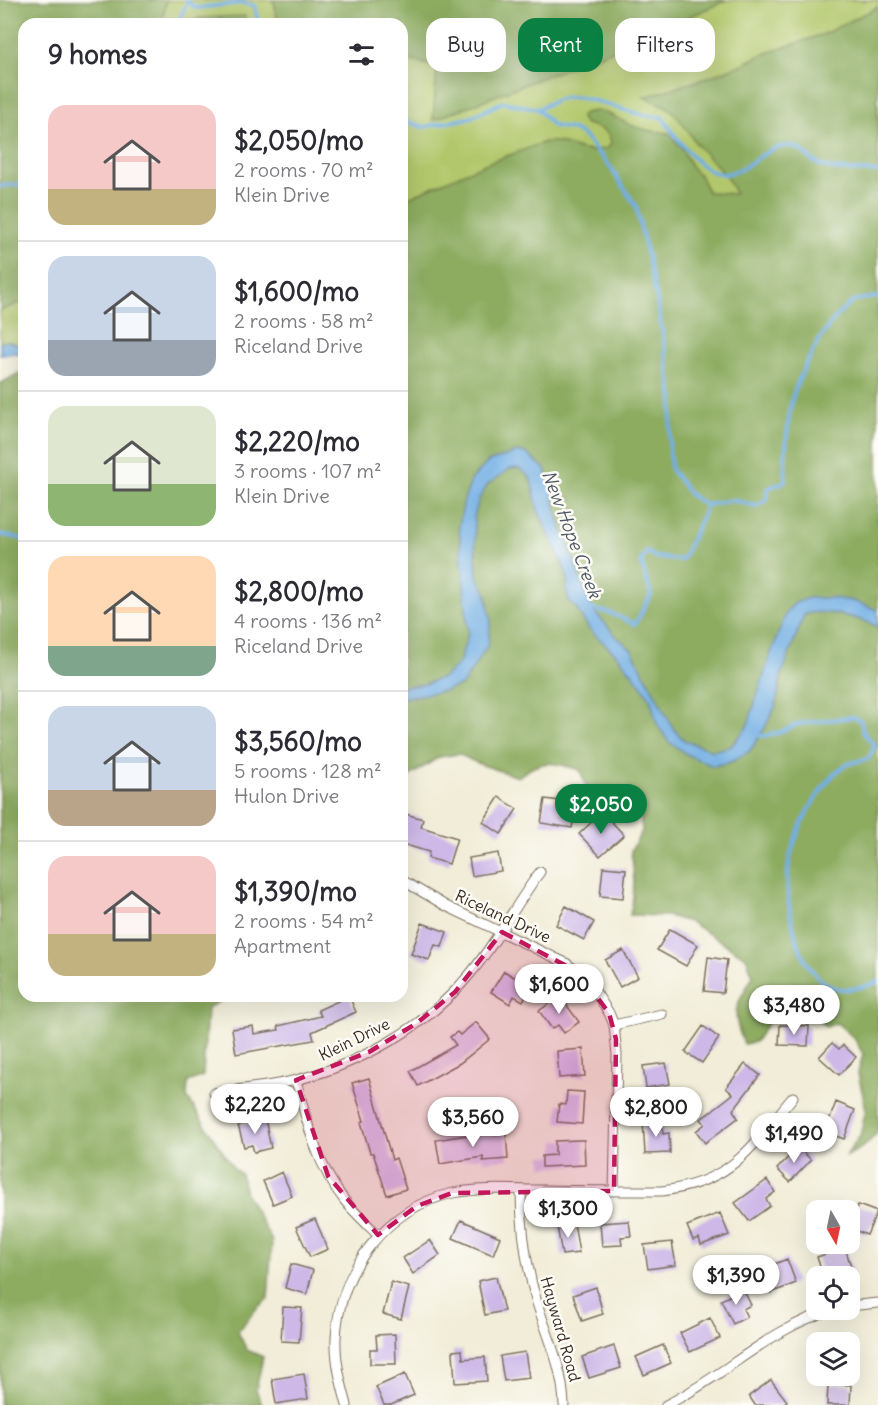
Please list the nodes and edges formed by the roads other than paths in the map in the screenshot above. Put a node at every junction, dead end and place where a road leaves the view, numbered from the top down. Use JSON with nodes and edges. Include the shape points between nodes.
{"nodes":[{"id":1,"x":540,"y":872,"type":"dead end"},
{"id":2,"x":408,"y":884,"type":"edge"},
{"id":3,"x":502,"y":932,"type":"junction"},
{"id":4,"x":662,"y":1014,"type":"dead end"},
{"id":5,"x":614,"y":1025,"type":"junction"},
{"id":6,"x":296,"y":1080,"type":"junction"},
{"id":7,"x":214,"y":1093,"type":"dead end"},
{"id":8,"x":793,"y":1097,"type":"dead end"},
{"id":9,"x":521,"y":1190,"type":"junction"},
{"id":10,"x":614,"y":1191,"type":"junction"},
{"id":11,"x":378,"y":1235,"type":"junction"},
{"id":12,"x":878,"y":1303,"type":"edge"},
{"id":13,"x":860,"y":1305,"type":"edge"},
{"id":14,"x":806,"y":1319,"type":"edge"},
{"id":15,"x":347,"y":1405,"type":"edge"},
{"id":16,"x":564,"y":1405,"type":"edge"},
{"id":17,"x":666,"y":1405,"type":"edge"}],
"edges":[{"from":1,"to":3,"type":"street","name":"Klein Drive"},
{"from":2,"to":3,"type":"street","name":"Riceland Drive"},
{"from":3,"to":5,"type":"street","name":"Riceland Drive","via":[[578,972],[601,998]]},
{"from":3,"to":6,"type":"street","name":"Klein Drive","via":[[455,992],[417,1023],[369,1052]]},
{"from":4,"to":5,"type":"street"},
{"from":5,"to":10,"type":"street","name":"Riceland Drive"},
{"from":6,"to":7,"type":"street","name":"Klein Drive"},
{"from":6,"to":11,"type":"street","via":[[311,1137],[328,1176],[347,1204]]},
{"from":8,"to":10,"type":"street","via":[[742,1158],[716,1177],[662,1191]]},
{"from":9,"to":10,"type":"street"},
{"from":9,"to":11,"type":"street","via":[[468,1191],[433,1199],[402,1215]]},
{"from":9,"to":16,"type":"street","name":"Hayward Road","via":[[528,1267],[559,1368]]},
{"from":11,"to":15,"type":"street","via":[[346,1285],[338,1318],[337,1361]]},
{"from":12,"to":13,"type":"street"},
{"from":14,"to":17,"type":"street"}]}
